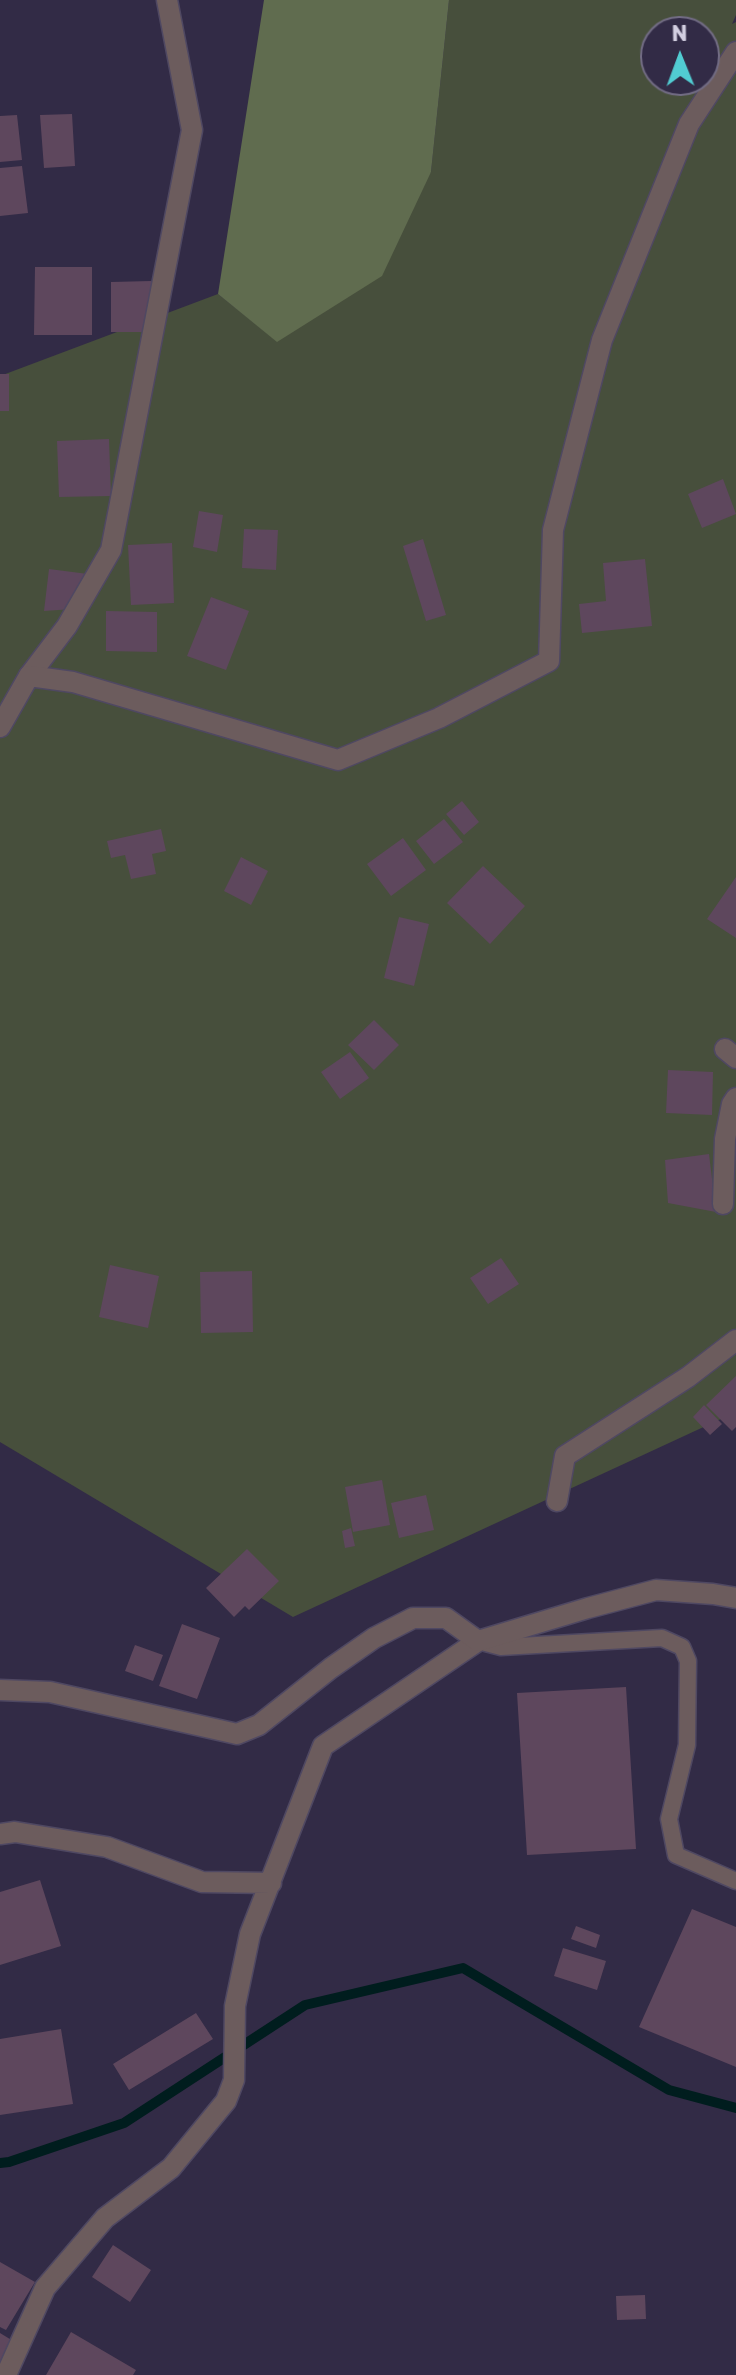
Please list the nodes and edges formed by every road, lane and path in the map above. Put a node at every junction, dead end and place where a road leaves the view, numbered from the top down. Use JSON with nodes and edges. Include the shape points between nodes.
{"nodes":[{"id":1,"x":167,"y":0,"type":"edge"},
{"id":2,"x":736,"y":52,"type":"edge"},
{"id":3,"x":29,"y":676,"type":"junction"},
{"id":4,"x":0,"y":727,"type":"edge"},
{"id":5,"x":736,"y":1098,"type":"edge"},
{"id":6,"x":723,"y":1204,"type":"dead end"},
{"id":7,"x":736,"y":1340,"type":"edge"},
{"id":8,"x":557,"y":1501,"type":"dead end"},
{"id":9,"x":736,"y":1598,"type":"edge"},
{"id":10,"x":478,"y":1641,"type":"junction"},
{"id":11,"x":0,"y":1690,"type":"edge"},
{"id":12,"x":0,"y":1834,"type":"edge"},
{"id":13,"x":736,"y":1881,"type":"edge"},
{"id":14,"x":271,"y":1883,"type":"junction"},
{"id":15,"x":6,"y":2375,"type":"edge"}],
"edges":[{"from":1,"to":3,"type":"street","via":[[192,130],[111,550],[67,626]]},
{"from":2,"to":3,"type":"street","via":[[689,124],[602,340],[553,530],[549,661],[439,718],[338,760],[73,682]]},
{"from":3,"to":4,"type":"street"},
{"from":5,"to":6,"type":"street","via":[[725,1139]]},
{"from":7,"to":8,"type":"street","via":[[565,1456]]},
{"from":9,"to":10,"type":"street","via":[[656,1590]]},
{"from":10,"to":11,"type":"street","via":[[446,1618],[413,1618],[374,1638],[259,1725],[237,1734],[50,1692]]},
{"from":10,"to":13,"type":"lane","via":[[501,1647],[662,1638],[682,1647],[688,1661],[687,1745],[669,1819],[676,1855]]},
{"from":10,"to":14,"type":"street","via":[[323,1746]]},
{"from":12,"to":14,"type":"street","via":[[107,1847],[202,1882]]},
{"from":14,"to":15,"type":"street","via":[[250,1934],[235,2006],[234,2080],[226,2101],[171,2168],[105,2218],[45,2288]]}]}
